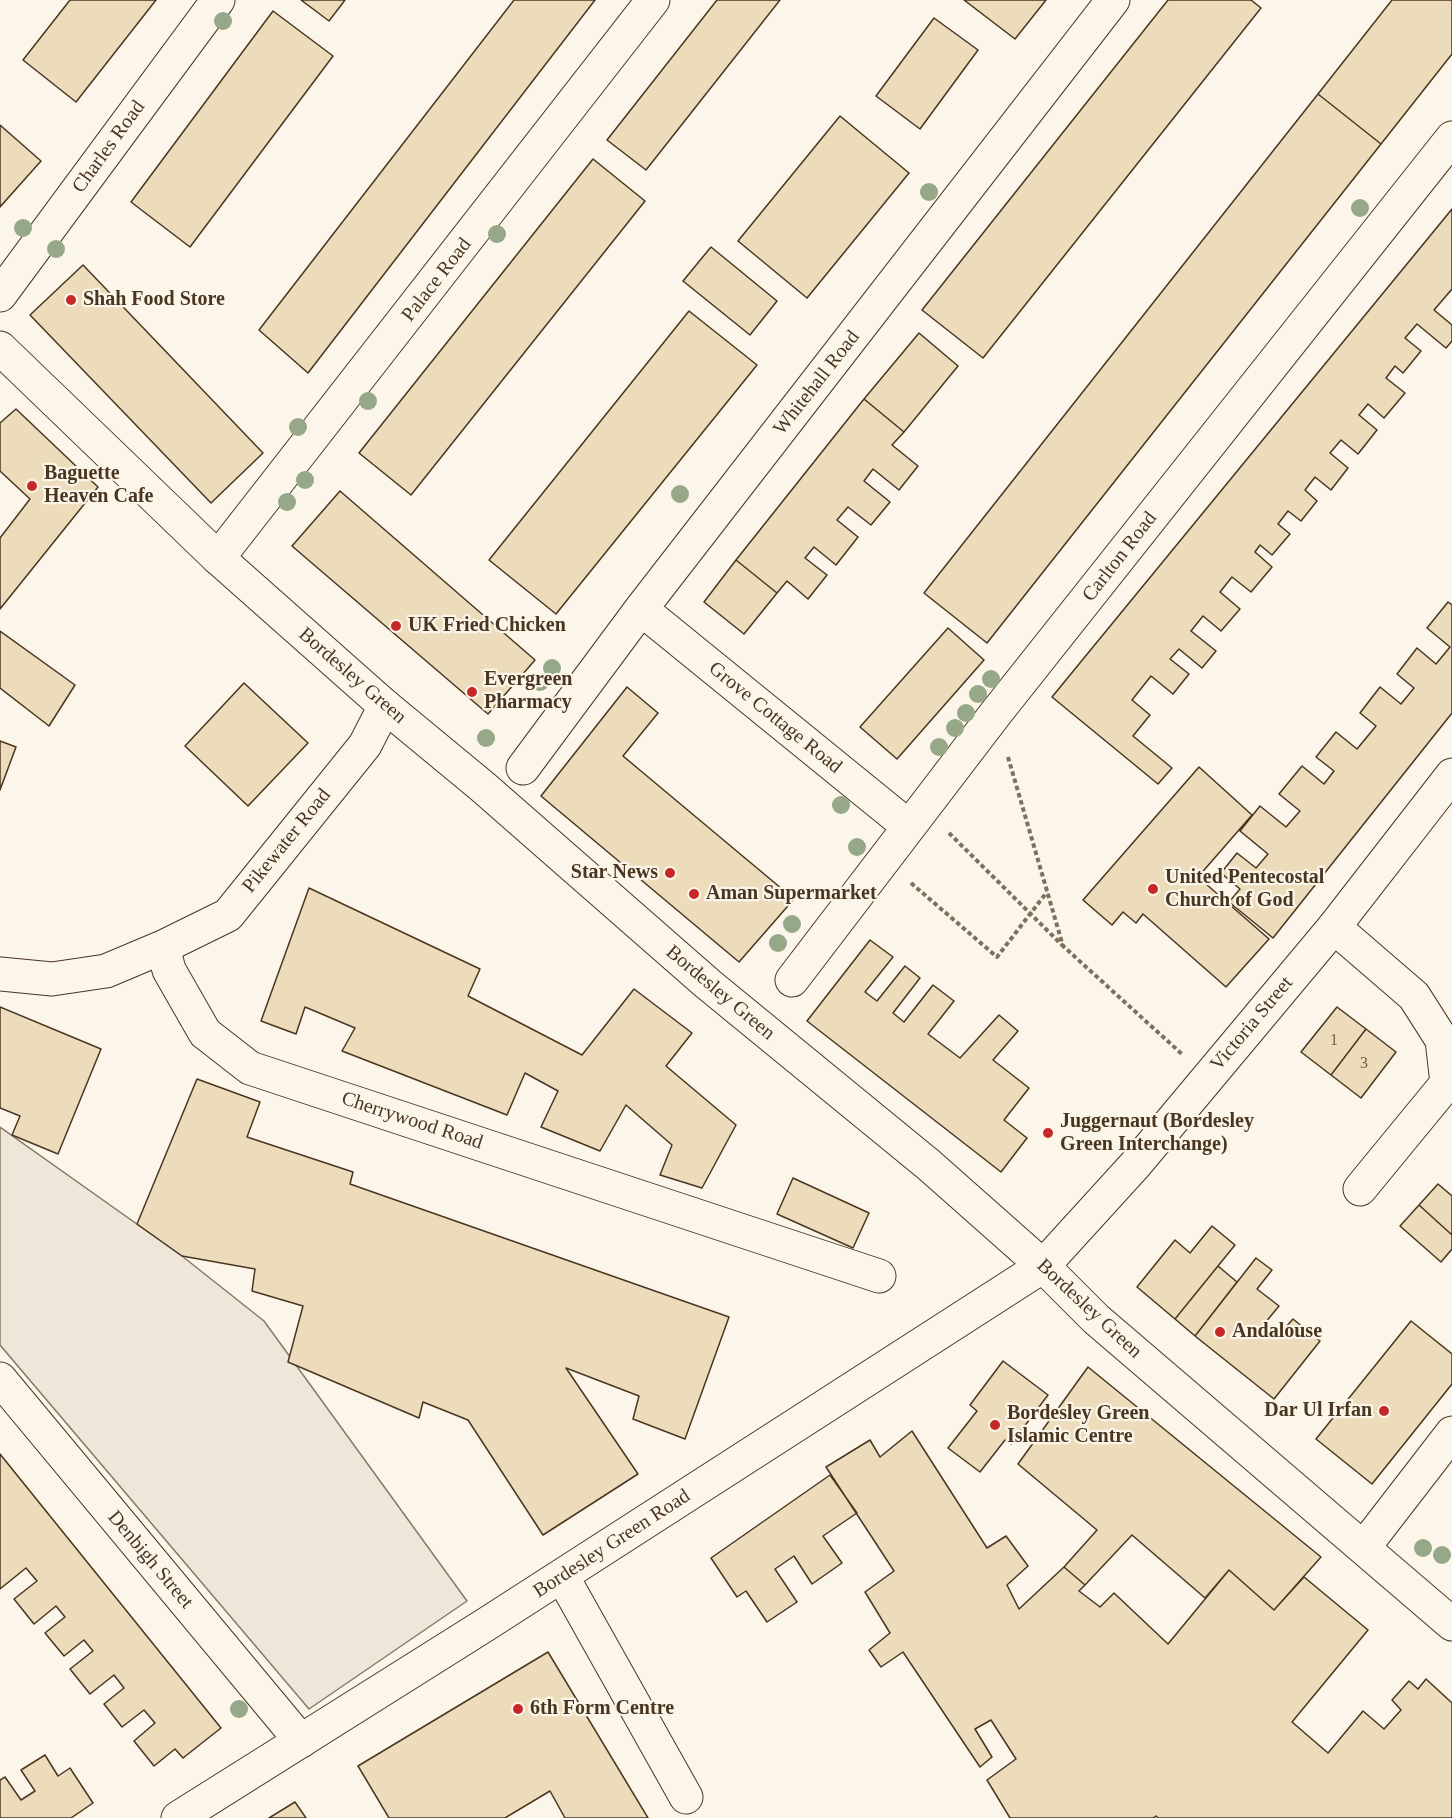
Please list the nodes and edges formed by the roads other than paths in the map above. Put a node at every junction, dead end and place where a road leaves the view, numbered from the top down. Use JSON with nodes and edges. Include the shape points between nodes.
{"nodes":[{"id":1,"x":218,"y":0,"type":"edge"},
{"id":2,"x":654,"y":0,"type":"edge"},
{"id":3,"x":1113,"y":0,"type":"edge"},
{"id":4,"x":1452,"y":138,"type":"edge"},
{"id":5,"x":0,"y":295,"type":"edge"},
{"id":6,"x":3,"y":356,"type":"edge"},
{"id":7,"x":219,"y":558,"type":"junction"},
{"id":8,"x":641,"y":609,"type":"junction"},
{"id":9,"x":385,"y":706,"type":"junction"},
{"id":10,"x":524,"y":768,"type":"dead end"},
{"id":11,"x":1452,"y":775,"type":"edge"},
{"id":12,"x":915,"y":817,"type":"junction"},
{"id":13,"x":1334,"y":927,"type":"junction"},
{"id":14,"x":163,"y":947,"type":"junction"},
{"id":15,"x":0,"y":974,"type":"edge"},
{"id":16,"x":792,"y":980,"type":"dead end"},
{"id":17,"x":1360,"y":1190,"type":"dead end"},
{"id":18,"x":1043,"y":1266,"type":"junction"},
{"id":19,"x":879,"y":1276,"type":"dead end"},
{"id":20,"x":0,"y":1378,"type":"edge"},
{"id":21,"x":1452,"y":1433,"type":"edge"},
{"id":22,"x":1364,"y":1547,"type":"junction"},
{"id":23,"x":562,"y":1576,"type":"junction"},
{"id":24,"x":1452,"y":1624,"type":"edge"},
{"id":25,"x":301,"y":1741,"type":"junction"},
{"id":26,"x":686,"y":1797,"type":"dead end"},
{"id":27,"x":178,"y":1818,"type":"edge"}],
"edges":[{"from":1,"to":5,"type":"street","name":"Charles Road"},
{"from":2,"to":7,"type":"street","name":"Palace Road"},
{"from":3,"to":8,"type":"street","name":"Whitehall Road"},
{"from":4,"to":12,"type":"street","name":"Carlton Road"},
{"from":6,"to":7,"type":"street","name":"Bordesley Green"},
{"from":7,"to":9,"type":"street","name":"Bordesley Green"},
{"from":8,"to":10,"type":"street","name":"Whitehall Road"},
{"from":8,"to":12,"type":"street","name":"Grove Cottage Road"},
{"from":9,"to":14,"type":"street","name":"Pikewater Road","via":[[365,745],[228,915]]},
{"from":9,"to":18,"type":"street","name":"Bordesley Green","via":[[748,1017],[929,1165]]},
{"from":11,"to":13,"type":"street","name":"Victoria Street"},
{"from":12,"to":16,"type":"street","name":"Carlton Road"},
{"from":13,"to":17,"type":"street","via":[[1414,996],[1442,1040],[1447,1083]]},
{"from":13,"to":18,"type":"street","name":"Victoria Street","via":[[1136,1165]]},
{"from":14,"to":15,"type":"street","via":[[95,973],[52,979]]},
{"from":14,"to":19,"type":"street","name":"Cherrywood Road","via":[[169,970],[205,1033],[250,1068]]},
{"from":18,"to":22,"type":"street","name":"Bordesley Green","via":[[1096,1319]]},
{"from":18,"to":23,"type":"street","name":"Bordesley Green Road"},
{"from":20,"to":25,"type":"street","name":"Denbigh Street"},
{"from":21,"to":22,"type":"street"},
{"from":22,"to":24,"type":"street","name":"Bordesley Green"},
{"from":23,"to":25,"type":"street","name":"Bordesley Green Road"},
{"from":23,"to":26,"type":"street"},
{"from":25,"to":27,"type":"street","name":"Bordesley Green Road"}]}
